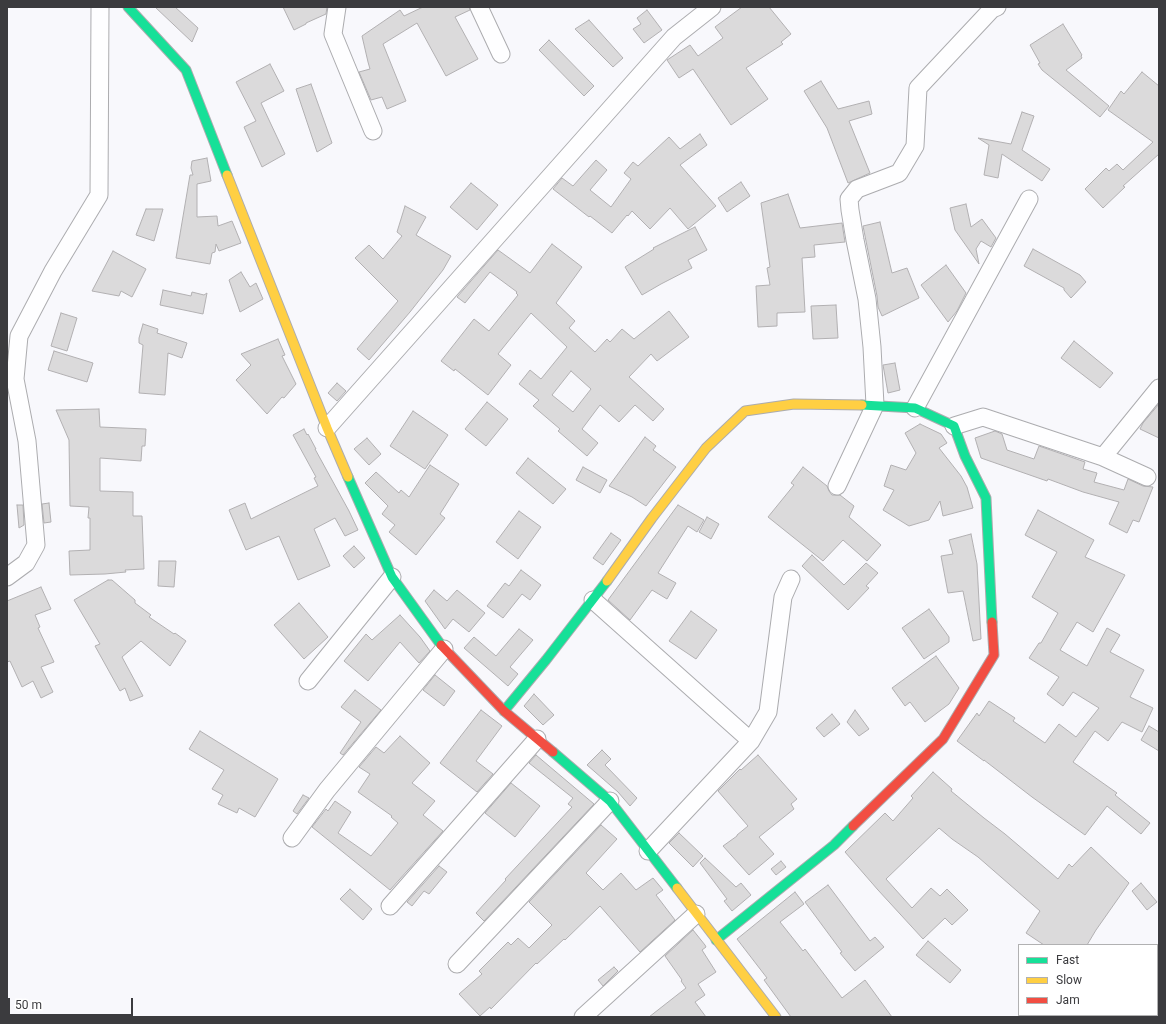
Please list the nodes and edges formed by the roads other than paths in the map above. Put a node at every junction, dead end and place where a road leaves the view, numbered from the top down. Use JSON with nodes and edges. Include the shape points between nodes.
{"nodes":[{"id":1,"x":100,"y":7,"type":"edge"},
{"id":2,"x":128,"y":7,"type":"edge"},
{"id":3,"x":337,"y":7,"type":"edge"},
{"id":4,"x":479,"y":7,"type":"edge"},
{"id":5,"x":712,"y":7,"type":"edge"},
{"id":6,"x":997,"y":7,"type":"edge"},
{"id":7,"x":501,"y":54,"type":"dead end"},
{"id":8,"x":372,"y":131,"type":"dead end"},
{"id":9,"x":1029,"y":199,"type":"dead end"},
{"id":10,"x":1159,"y":388,"type":"edge"},
{"id":11,"x":875,"y":405,"type":"junction"},
{"id":12,"x":915,"y":408,"type":"junction"},
{"id":13,"x":954,"y":426,"type":"junction"},
{"id":14,"x":327,"y":428,"type":"junction"},
{"id":15,"x":1103,"y":457,"type":"junction"},
{"id":16,"x":1147,"y":477,"type":"dead end"},
{"id":17,"x":837,"y":486,"type":"dead end"},
{"id":18,"x":7,"y":577,"type":"edge"},
{"id":19,"x":392,"y":577,"type":"junction"},
{"id":20,"x":791,"y":578,"type":"dead end"},
{"id":21,"x":593,"y":600,"type":"junction"},
{"id":22,"x":444,"y":649,"type":"junction"},
{"id":23,"x":308,"y":680,"type":"dead end"},
{"id":24,"x":504,"y":710,"type":"junction"},
{"id":25,"x":537,"y":739,"type":"junction"},
{"id":26,"x":751,"y":741,"type":"junction"},
{"id":27,"x":610,"y":801,"type":"junction"},
{"id":28,"x":292,"y":838,"type":"dead end"},
{"id":29,"x":648,"y":851,"type":"junction"},
{"id":30,"x":390,"y":906,"type":"dead end"},
{"id":31,"x":696,"y":914,"type":"junction"},
{"id":32,"x":716,"y":940,"type":"junction"},
{"id":33,"x":457,"y":964,"type":"dead end"},
{"id":34,"x":583,"y":1017,"type":"edge"},
{"id":35,"x":776,"y":1017,"type":"edge"}],
"edges":[{"from":1,"to":18,"type":"street","via":[[99,195],[53,271],[19,336],[15,379],[27,441],[36,546],[26,563]]},
{"from":2,"to":14,"type":"street","via":[[186,70]]},
{"from":3,"to":8,"type":"street","via":[[333,34]]},
{"from":4,"to":7,"type":"street"},
{"from":5,"to":14,"type":"street","via":[[674,37]]},
{"from":6,"to":11,"type":"street","via":[[992,9],[918,88],[915,146],[899,173],[857,189],[850,199],[867,299]]},
{"from":9,"to":12,"type":"street"},
{"from":10,"to":15,"type":"street"},
{"from":11,"to":12,"type":"street"},
{"from":11,"to":17,"type":"street"},
{"from":11,"to":21,"type":"street","via":[[794,404],[745,411],[706,448]]},
{"from":12,"to":13,"type":"street"},
{"from":13,"to":15,"type":"street","via":[[983,417]]},
{"from":13,"to":32,"type":"street","via":[[965,456],[986,498],[994,655],[943,739],[834,845]]},
{"from":14,"to":19,"type":"street"},
{"from":15,"to":16,"type":"street"},
{"from":19,"to":22,"type":"street"},
{"from":19,"to":23,"type":"street"},
{"from":20,"to":26,"type":"street","via":[[783,597],[768,712]]},
{"from":21,"to":24,"type":"street"},
{"from":21,"to":26,"type":"street"},
{"from":22,"to":24,"type":"street"},
{"from":22,"to":28,"type":"street","via":[[327,790]]},
{"from":24,"to":25,"type":"street"},
{"from":25,"to":27,"type":"street"},
{"from":25,"to":30,"type":"street"},
{"from":26,"to":29,"type":"street"},
{"from":27,"to":29,"type":"street"},
{"from":27,"to":33,"type":"street"},
{"from":29,"to":31,"type":"street"},
{"from":31,"to":32,"type":"street"},
{"from":31,"to":34,"type":"street"},
{"from":32,"to":35,"type":"street"}]}
